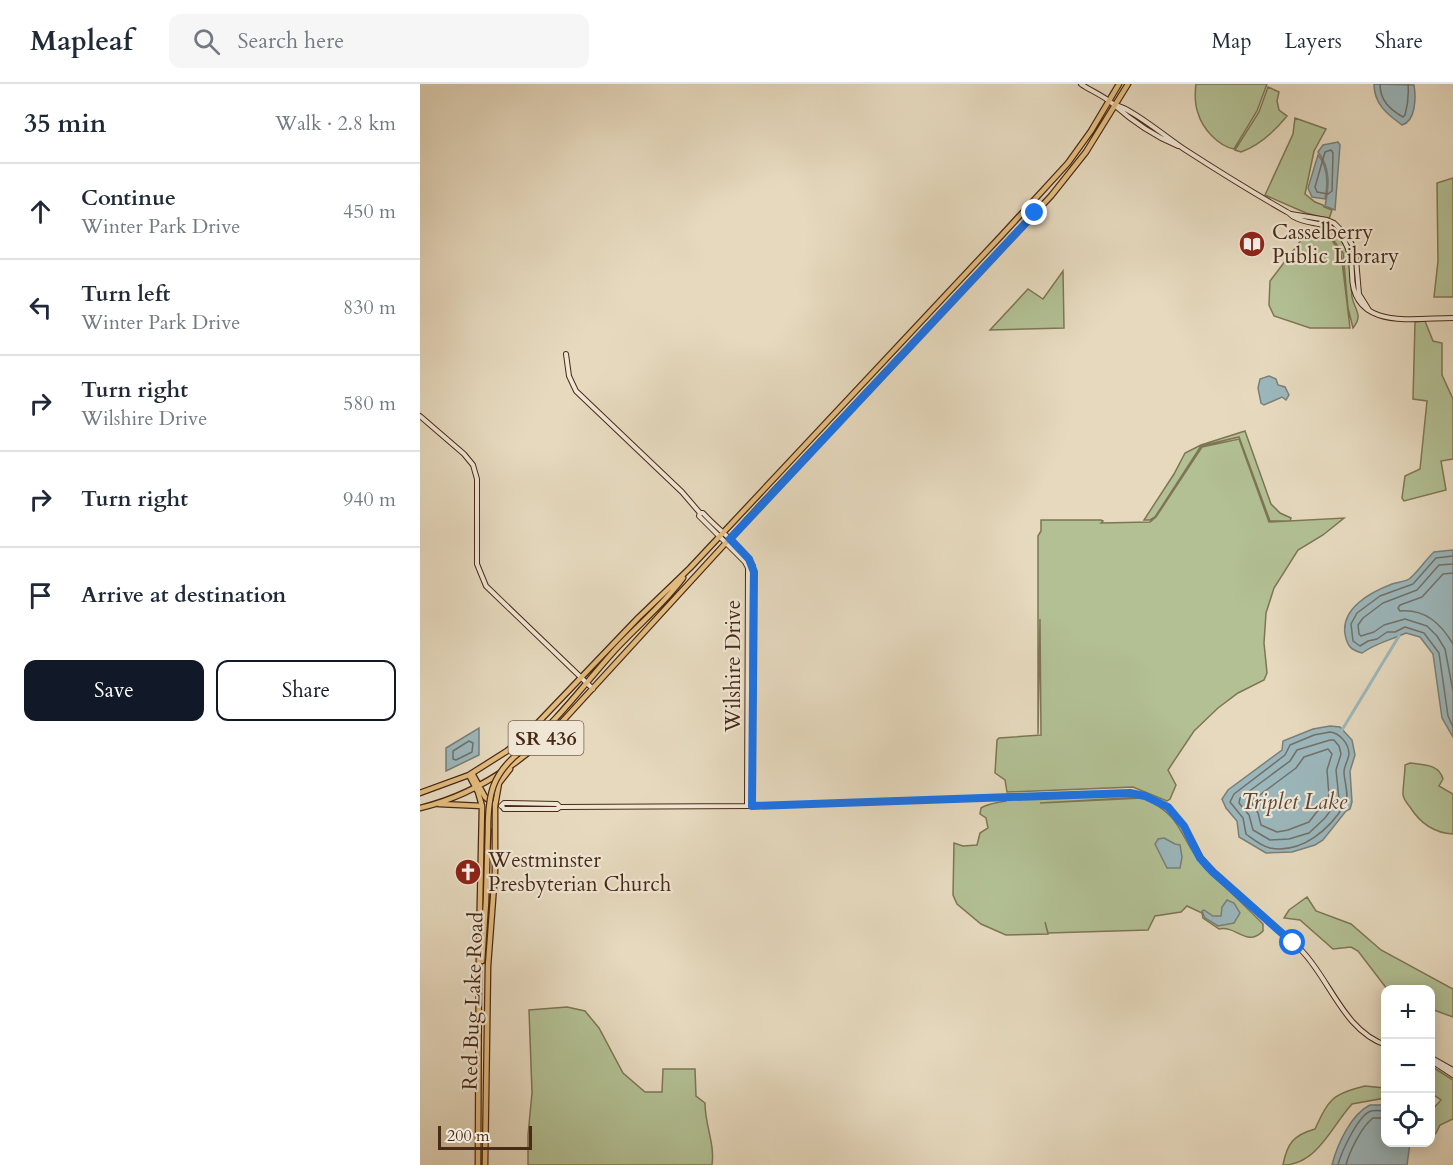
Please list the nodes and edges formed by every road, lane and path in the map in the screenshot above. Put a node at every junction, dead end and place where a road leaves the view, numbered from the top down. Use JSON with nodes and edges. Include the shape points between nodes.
{"nodes":[{"id":1,"x":1081,"y":84,"type":"edge"},
{"id":2,"x":1119,"y":84,"type":"edge"},
{"id":3,"x":1128,"y":84,"type":"edge"},
{"id":4,"x":1109,"y":101,"type":"junction"},
{"id":5,"x":1115,"y":105,"type":"junction"},
{"id":6,"x":1068,"y":163,"type":"junction"},
{"id":7,"x":1059,"y":172,"type":"junction"},
{"id":8,"x":1067,"y":177,"type":"junction"},
{"id":9,"x":1054,"y":191,"type":"junction"},
{"id":10,"x":1453,"y":318,"type":"edge"},
{"id":11,"x":917,"y":326,"type":"junction"},
{"id":12,"x":906,"y":338,"type":"junction"},
{"id":13,"x":915,"y":341,"type":"junction"},
{"id":14,"x":906,"y":351,"type":"junction"},
{"id":15,"x":566,"y":354,"type":"dead end"},
{"id":16,"x":420,"y":416,"type":"edge"},
{"id":17,"x":815,"y":435,"type":"junction"},
{"id":18,"x":798,"y":454,"type":"junction"},
{"id":19,"x":806,"y":458,"type":"junction"},
{"id":20,"x":793,"y":471,"type":"junction"},
{"id":21,"x":721,"y":535,"type":"junction"},
{"id":22,"x":728,"y":541,"type":"junction"},
{"id":23,"x":690,"y":568,"type":"junction"},
{"id":24,"x":582,"y":678,"type":"junction"},
{"id":25,"x":587,"y":683,"type":"junction"},
{"id":26,"x":593,"y":689,"type":"junction"},
{"id":27,"x":519,"y":761,"type":"junction"},
{"id":28,"x":470,"y":774,"type":"junction"},
{"id":29,"x":477,"y":786,"type":"junction"},
{"id":30,"x":420,"y":793,"type":"edge"},
{"id":31,"x":436,"y":804,"type":"junction"},
{"id":32,"x":482,"y":806,"type":"junction"},
{"id":33,"x":495,"y":806,"type":"junction"},
{"id":34,"x":750,"y":806,"type":"junction"},
{"id":35,"x":420,"y":808,"type":"edge"},
{"id":36,"x":480,"y":1006,"type":"junction"},
{"id":37,"x":1381,"y":1043,"type":"edge"},
{"id":38,"x":1435,"y":1060,"type":"edge"},
{"id":39,"x":1435,"y":1061,"type":"edge"},
{"id":40,"x":1453,"y":1070,"type":"edge"},
{"id":41,"x":1453,"y":1075,"type":"edge"},
{"id":42,"x":482,"y":1165,"type":"edge"}],
"edges":[{"from":1,"to":4,"type":"street"},
{"from":2,"to":4,"type":"main road","number":"SR 436"},
{"from":3,"to":5,"type":"main road","number":"SR 436"},
{"from":4,"to":5,"type":"street"},
{"from":4,"to":6,"type":"main road","number":"SR 436"},
{"from":5,"to":8,"type":"main road","number":"SR 436"},
{"from":5,"to":10,"type":"street","via":[[1149,131],[1293,217],[1327,226],[1342,238],[1352,261],[1353,290],[1365,309],[1384,317]]},
{"from":6,"to":7,"type":"main road","number":"SR 436"},
{"from":6,"to":8,"type":"main road"},
{"from":7,"to":9,"type":"main road"},
{"from":7,"to":11,"type":"main road","number":"SR 436"},
{"from":8,"to":9,"type":"main road","number":"SR 436"},
{"from":9,"to":13,"type":"main road","number":"SR 436"},
{"from":11,"to":12,"type":"main road","number":"SR 436"},
{"from":11,"to":13,"type":"main road"},
{"from":12,"to":14,"type":"main road"},
{"from":12,"to":17,"type":"main road","number":"SR 436"},
{"from":13,"to":14,"type":"main road","number":"SR 436"},
{"from":14,"to":19,"type":"main road","number":"SR 436"},
{"from":15,"to":21,"type":"street","name":"Wilshire Drive","via":[[576,391],[682,492],[699,516]]},
{"from":16,"to":24,"type":"street","via":[[473,465],[477,479],[477,564],[486,586]]},
{"from":17,"to":18,"type":"main road","number":"SR 436"},
{"from":17,"to":19,"type":"main road"},
{"from":18,"to":20,"type":"main road"},
{"from":18,"to":21,"type":"main road","number":"SR 436"},
{"from":19,"to":20,"type":"main road","number":"SR 436"},
{"from":20,"to":22,"type":"main road","number":"SR 436"},
{"from":21,"to":22,"type":"street","name":"Wilshire Drive"},
{"from":21,"to":23,"type":"main road","number":"SR 436"},
{"from":22,"to":26,"type":"main road","number":"SR 436"},
{"from":22,"to":34,"type":"street","name":"Wilshire Drive","via":[[747,560],[748,572]]},
{"from":23,"to":24,"type":"main road","number":"SR 436"},
{"from":23,"to":25,"type":"main road"},
{"from":24,"to":25,"type":"street"},
{"from":24,"to":28,"type":"main road","number":"SR 436","via":[[530,731],[495,760]]},
{"from":25,"to":26,"type":"street"},
{"from":25,"to":36,"type":"main road","bridge":true,"via":[[504,766],[494,781],[489,798]]},
{"from":26,"to":27,"type":"main road","number":"SR 436"},
{"from":27,"to":29,"type":"main road","number":"SR 436"},
{"from":27,"to":33,"type":"main road","via":[[499,783]]},
{"from":28,"to":29,"type":"main road","name":"Red Bug Lake Road"},
{"from":28,"to":30,"type":"main road","number":"SR 436"},
{"from":29,"to":31,"type":"main road","number":"SR 436"},
{"from":29,"to":32,"type":"main road","name":"Red Bug Lake Road"},
{"from":29,"to":33,"type":"main road","name":"Red Bug Lake Road"},
{"from":31,"to":32,"type":"main road"},
{"from":31,"to":35,"type":"main road","number":"SR 436"},
{"from":32,"to":33,"type":"street"},
{"from":32,"to":36,"type":"main road","name":"Red Bug Lake Road"},
{"from":33,"to":34,"type":"street"},
{"from":33,"to":42,"type":"main road","name":"Red Bug Lake Road"},
{"from":34,"to":37,"type":"street","via":[[1130,793],[1145,796],[1173,812],[1200,858],[1302,951],[1349,1017]]},
{"from":36,"to":42,"type":"main road","name":"Red Bug Lake Road"},
{"from":38,"to":40,"type":"street"},
{"from":39,"to":41,"type":"street"}]}
